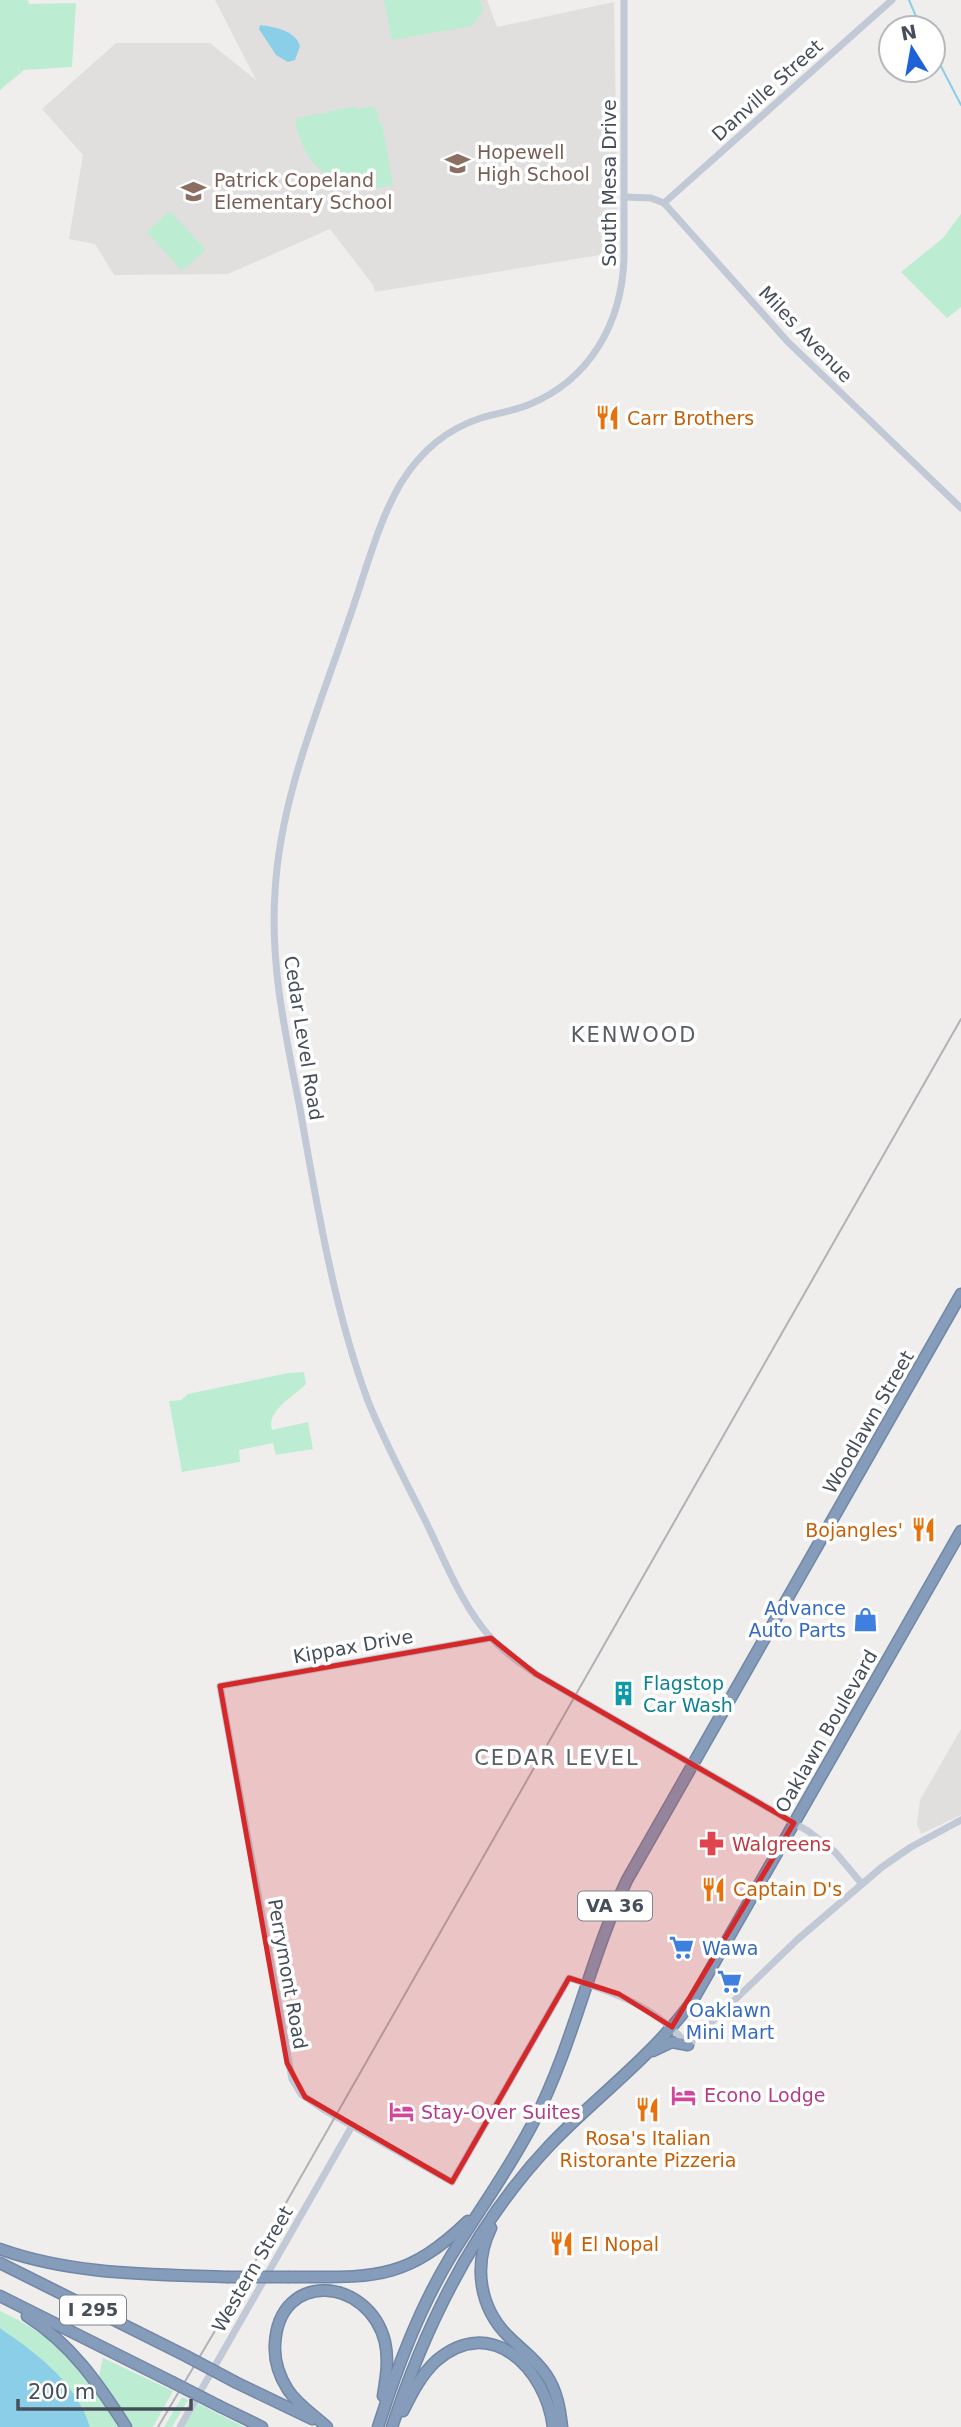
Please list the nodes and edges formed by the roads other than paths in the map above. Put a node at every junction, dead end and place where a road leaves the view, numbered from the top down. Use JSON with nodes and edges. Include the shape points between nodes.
{"nodes":[{"id":1,"x":624,"y":0,"type":"edge"},
{"id":2,"x":892,"y":0,"type":"edge"},
{"id":3,"x":625,"y":197,"type":"junction"},
{"id":4,"x":664,"y":204,"type":"junction"},
{"id":5,"x":504,"y":412,"type":"joint"},
{"id":6,"x":961,"y":508,"type":"edge"},
{"id":7,"x":961,"y":1294,"type":"edge"},
{"id":8,"x":961,"y":1531,"type":"edge"},
{"id":9,"x":491,"y":1638,"type":"junction"},
{"id":10,"x":220,"y":1686,"type":"joint"},
{"id":11,"x":691,"y":1765,"type":"junction"},
{"id":12,"x":961,"y":1820,"type":"edge"},
{"id":13,"x":794,"y":1823,"type":"junction"},
{"id":14,"x":862,"y":1884,"type":"junction"},
{"id":15,"x":587,"y":1984,"type":"junction"},
{"id":16,"x":672,"y":2027,"type":"junction"},
{"id":17,"x":688,"y":2045,"type":"junction"},
{"id":18,"x":646,"y":2054,"type":"junction"},
{"id":19,"x":352,"y":2126,"type":"junction"},
{"id":20,"x":503,"y":2202,"type":"junction"},
{"id":21,"x":486,"y":2203,"type":"junction"},
{"id":22,"x":0,"y":2249,"type":"edge"},
{"id":23,"x":0,"y":2263,"type":"edge"},
{"id":24,"x":0,"y":2297,"type":"edge"},
{"id":25,"x":126,"y":2427,"type":"edge"},
{"id":26,"x":180,"y":2427,"type":"edge"},
{"id":27,"x":262,"y":2427,"type":"edge"},
{"id":28,"x":327,"y":2427,"type":"edge"},
{"id":29,"x":377,"y":2427,"type":"edge"},
{"id":30,"x":393,"y":2427,"type":"edge"},
{"id":31,"x":553,"y":2427,"type":"edge"},
{"id":32,"x":562,"y":2427,"type":"edge"}],
"edges":[{"from":1,"to":3,"type":"street","name":"South Mesa Drive"},
{"from":2,"to":4,"type":"street","name":"Danville Street"},
{"from":3,"to":4,"type":"street","via":[[651,198]]},
{"from":3,"to":5,"type":"street","name":"South Mesa Drive","via":[[624,275],[610,329],[573,378],[533,403]]},
{"from":4,"to":6,"type":"street","name":"Miles Avenue","via":[[788,342]]},
{"from":5,"to":9,"type":"street","name":"Cedar Level Road","via":[[467,423],[438,441],[411,468],[391,502],[296,777],[279,850],[274,940],[278,992],[315,1193],[361,1381],[453,1578]]},
{"from":7,"to":11,"type":"highway","name":"Woodlawn Street","number":"VA 36"},
{"from":8,"to":13,"type":"highway","name":"Oaklawn Boulevard"},
{"from":9,"to":10,"type":"street","name":"Kippax Drive"},
{"from":9,"to":11,"type":"street","name":"Cedar Level Road","via":[[536,1674]]},
{"from":10,"to":19,"type":"street","name":"Perrymont Road","via":[[292,2079],[305,2097]]},
{"from":11,"to":13,"type":"street","name":"Cedar Level Road"},
{"from":11,"to":15,"type":"highway","name":"Woodlawn Street","number":"VA 36","via":[[627,1880]]},
{"from":12,"to":14,"type":"street","via":[[911,1847]]},
{"from":13,"to":14,"type":"street","name":"Cedar Level Road","via":[[829,1847]]},
{"from":13,"to":16,"type":"highway","name":"Oaklawn Boulevard","via":[[705,1980]]},
{"from":14,"to":17,"type":"street"},
{"from":15,"to":16,"type":"street","via":[[642,2005]]},
{"from":15,"to":19,"type":"street","name":"Perrymont Road","via":[[569,1978],[452,2182]]},
{"from":15,"to":21,"type":"highway","name":"Woodlawn Street","number":"VA 36","via":[[546,2095]]},
{"from":16,"to":17,"type":"street"},
{"from":16,"to":18,"type":"highway","name":"Oaklawn Boulevard"},
{"from":17,"to":18,"type":"highway","via":[[672,2042]]},
{"from":18,"to":20,"type":"highway","name":"Oaklawn Boulevard","via":[[551,2144]]},
{"from":19,"to":26,"type":"street","name":"Western Street"},
{"from":20,"to":30,"type":"highway","name":"Oaklawn Boulevard","via":[[430,2326]]},
{"from":20,"to":32,"type":"highway","via":[[482,2252],[484,2298],[501,2329],[547,2376]]},
{"from":21,"to":22,"type":"highway","bridge":true,"via":[[447,2242],[412,2264],[370,2276],[97,2272]]},
{"from":21,"to":29,"type":"highway","number":"VA 36","via":[[422,2311]]},
{"from":23,"to":28,"type":"highway","number":"I 295","bridge":true},
{"from":24,"to":25,"type":"highway","via":[[72,2353],[99,2384]]},
{"from":24,"to":27,"type":"highway","number":"I 295","bridge":true},
{"from":28,"to":29,"type":"highway","via":[[286,2388],[275,2348],[277,2327],[288,2307],[308,2292],[327,2289],[358,2301],[382,2333],[387,2364]]},
{"from":30,"to":31,"type":"highway","via":[[430,2367],[455,2348],[480,2343],[506,2350],[532,2373],[548,2403]]}]}
